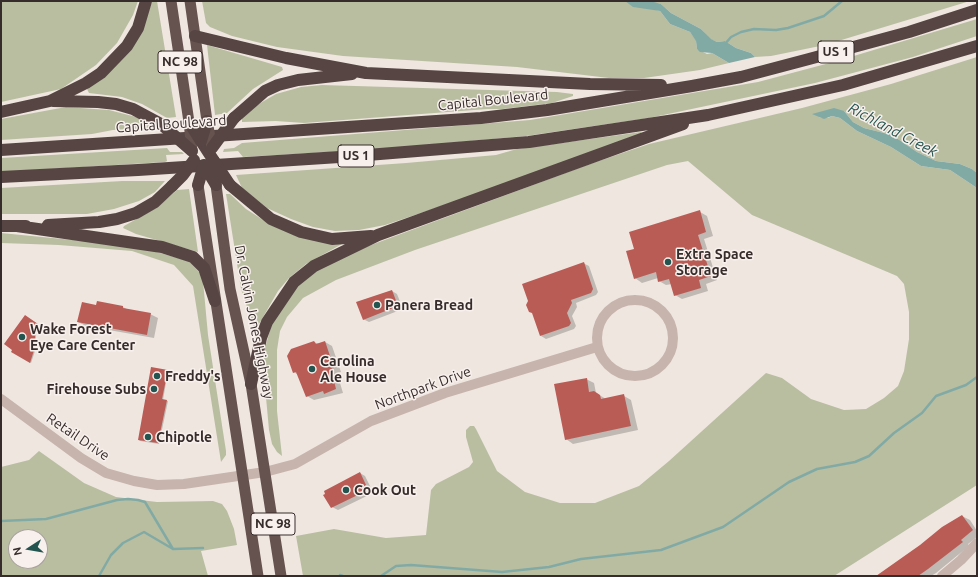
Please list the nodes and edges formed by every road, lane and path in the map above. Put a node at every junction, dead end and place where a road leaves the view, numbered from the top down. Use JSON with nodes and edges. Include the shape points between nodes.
{"nodes":[{"id":1,"x":146,"y":1,"type":"edge"},
{"id":2,"x":171,"y":1,"type":"edge"},
{"id":3,"x":190,"y":1,"type":"edge"},
{"id":4,"x":977,"y":10,"type":"edge"},
{"id":5,"x":195,"y":36,"type":"junction"},
{"id":6,"x":977,"y":46,"type":"edge"},
{"id":7,"x":366,"y":73,"type":"junction"},
{"id":8,"x":692,"y":86,"type":"junction"},
{"id":9,"x":50,"y":101,"type":"junction"},
{"id":10,"x":1,"y":112,"type":"edge"},
{"id":11,"x":708,"y":115,"type":"junction"},
{"id":12,"x":207,"y":121,"type":"junction"},
{"id":13,"x":189,"y":122,"type":"junction"},
{"id":14,"x":201,"y":141,"type":"junction"},
{"id":15,"x":1,"y":150,"type":"edge"},
{"id":16,"x":203,"y":156,"type":"junction"},
{"id":17,"x":1,"y":177,"type":"edge"},
{"id":18,"x":198,"y":185,"type":"joint"},
{"id":19,"x":216,"y":185,"type":"joint"},
{"id":20,"x":1,"y":226,"type":"edge"},
{"id":21,"x":17,"y":226,"type":"junction"},
{"id":22,"x":378,"y":235,"type":"junction"},
{"id":23,"x":216,"y":301,"type":"junction"},
{"id":24,"x":598,"y":347,"type":"junction"},
{"id":25,"x":251,"y":384,"type":"junction"},
{"id":26,"x":1,"y":399,"type":"edge"},
{"id":27,"x":265,"y":472,"type":"junction"},
{"id":28,"x":242,"y":476,"type":"junction"},
{"id":29,"x":977,"y":543,"type":"edge"},
{"id":30,"x":258,"y":576,"type":"edge"},
{"id":31,"x":281,"y":576,"type":"edge"},
{"id":32,"x":942,"y":576,"type":"edge"}],
"edges":[{"from":1,"to":9,"type":"highway","via":[[138,28],[128,46],[101,73]]},
{"from":2,"to":13,"type":"highway","number":"NC 98"},
{"from":3,"to":5,"type":"highway","number":"NC 98"},
{"from":4,"to":8,"type":"highway","name":"Capital Boulevard","number":"US 1","via":[[816,58],[741,77]]},
{"from":5,"to":7,"type":"highway","via":[[286,58]]},
{"from":5,"to":12,"type":"highway","number":"NC 98"},
{"from":6,"to":11,"type":"highway","number":"US 1","via":[[843,85]]},
{"from":7,"to":8,"type":"highway","via":[[590,84]]},
{"from":7,"to":16,"type":"highway","bridge":true,"via":[[314,77],[278,85],[265,91],[234,118]]},
{"from":8,"to":15,"type":"highway","name":"Capital Boulevard","number":"US 1","via":[[481,118]]},
{"from":9,"to":10,"type":"highway"},
{"from":9,"to":16,"type":"highway","bridge":true,"via":[[98,102],[133,109],[161,124]]},
{"from":11,"to":17,"type":"highway","number":"US 1","via":[[482,147]]},
{"from":11,"to":22,"type":"highway"},
{"from":12,"to":14,"type":"highway","bridge":true},
{"from":12,"to":16,"type":"highway","number":"NC 98","bridge":true},
{"from":13,"to":14,"type":"highway","bridge":true},
{"from":13,"to":16,"type":"highway","number":"NC 98","bridge":true},
{"from":14,"to":16,"type":"highway"},
{"from":16,"to":18,"type":"highway","bridge":true},
{"from":16,"to":19,"type":"highway","bridge":true},
{"from":16,"to":21,"type":"highway","bridge":true,"via":[[155,202],[136,213],[99,222]]},
{"from":16,"to":22,"type":"highway","bridge":true,"via":[[230,185],[271,219],[301,232],[332,238]]},
{"from":18,"to":23,"type":"highway","number":"NC 98"},
{"from":19,"to":25,"type":"highway","name":"Dr. Calvin Jones Highway","number":"NC 98","via":[[230,289]]},
{"from":20,"to":21,"type":"highway"},
{"from":21,"to":23,"type":"highway","via":[[162,247],[193,257],[204,268]]},
{"from":22,"to":25,"type":"highway","via":[[314,266],[294,282],[267,322]]},
{"from":23,"to":28,"type":"highway","number":"NC 98"},
{"from":24,"to":24,"type":"street","via":[[601,357],[613,370],[629,376],[646,375],[666,360],[672,345],[672,328],[663,313],[649,303],[624,301],[604,316],[597,332]]},
{"from":24,"to":27,"type":"street","name":"Northpark Drive","via":[[445,393],[371,421],[295,464]]},
{"from":25,"to":27,"type":"highway","name":"Dr. Calvin Jones Highway","number":"NC 98"},
{"from":26,"to":28,"type":"street","name":"Retail Drive","via":[[81,458],[106,473],[157,486]]},
{"from":27,"to":28,"type":"street","name":"Retail Drive"},
{"from":27,"to":31,"type":"highway","name":"Dr. Calvin Jones Highway","number":"NC 98"},
{"from":28,"to":30,"type":"highway","number":"NC 98"},
{"from":29,"to":32,"type":"street"}]}
